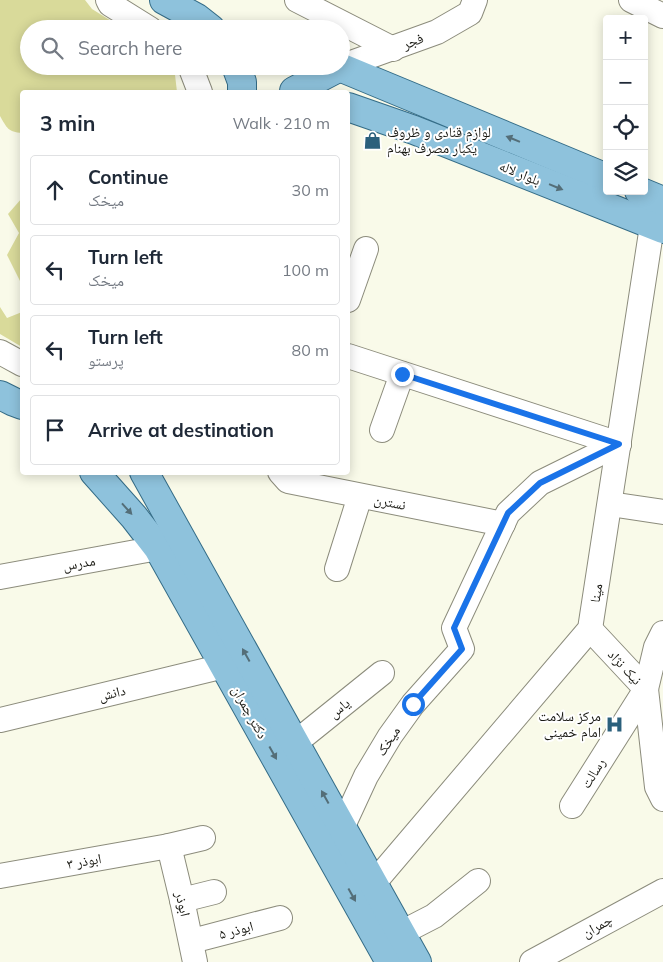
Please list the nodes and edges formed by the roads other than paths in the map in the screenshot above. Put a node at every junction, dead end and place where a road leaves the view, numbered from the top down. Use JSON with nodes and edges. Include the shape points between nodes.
{"nodes":[{"id":1,"x":108,"y":0,"type":"edge"},
{"id":2,"x":164,"y":0,"type":"edge"},
{"id":3,"x":297,"y":0,"type":"edge"},
{"id":4,"x":475,"y":0,"type":"edge"},
{"id":5,"x":632,"y":0,"type":"edge"},
{"id":6,"x":663,"y":16,"type":"edge"},
{"id":7,"x":136,"y":20,"type":"edge"},
{"id":8,"x":199,"y":20,"type":"edge"},
{"id":9,"x":336,"y":20,"type":"edge"},
{"id":10,"x":350,"y":27,"type":"edge"},
{"id":11,"x":393,"y":49,"type":"junction"},
{"id":12,"x":350,"y":63,"type":"edge"},
{"id":13,"x":350,"y":72,"type":"edge"},
{"id":14,"x":193,"y":75,"type":"edge"},
{"id":15,"x":239,"y":75,"type":"edge"},
{"id":16,"x":324,"y":75,"type":"edge"},
{"id":17,"x":199,"y":90,"type":"edge"},
{"id":18,"x":242,"y":90,"type":"edge"},
{"id":19,"x":297,"y":90,"type":"edge"},
{"id":20,"x":350,"y":108,"type":"edge"},
{"id":21,"x":603,"y":176,"type":"edge"},
{"id":22,"x":648,"y":195,"type":"edge"},
{"id":23,"x":663,"y":201,"type":"edge"},
{"id":24,"x":658,"y":228,"type":"edge"},
{"id":25,"x":366,"y":249,"type":"dead end"},
{"id":26,"x":350,"y":294,"type":"edge"},
{"id":27,"x":0,"y":352,"type":"edge"},
{"id":28,"x":350,"y":357,"type":"edge"},
{"id":29,"x":20,"y":363,"type":"edge"},
{"id":30,"x":402,"y":374,"type":"junction"},
{"id":31,"x":0,"y":395,"type":"edge"},
{"id":32,"x":20,"y":404,"type":"edge"},
{"id":33,"x":382,"y":430,"type":"dead end"},
{"id":34,"x":619,"y":444,"type":"junction"},
{"id":35,"x":97,"y":475,"type":"edge"},
{"id":36,"x":146,"y":475,"type":"edge"},
{"id":37,"x":282,"y":475,"type":"edge"},
{"id":38,"x":360,"y":496,"type":"junction"},
{"id":39,"x":610,"y":504,"type":"junction"},
{"id":40,"x":663,"y":512,"type":"edge"},
{"id":41,"x":503,"y":524,"type":"junction"},
{"id":42,"x":158,"y":548,"type":"junction"},
{"id":43,"x":337,"y":569,"type":"dead end"},
{"id":44,"x":0,"y":577,"type":"edge"},
{"id":45,"x":590,"y":629,"type":"junction"},
{"id":46,"x":661,"y":642,"type":"edge"},
{"id":47,"x":224,"y":666,"type":"junction"},
{"id":48,"x":382,"y":673,"type":"dead end"},
{"id":49,"x":646,"y":689,"type":"junction"},
{"id":50,"x":0,"y":720,"type":"edge"},
{"id":51,"x":295,"y":743,"type":"junction"},
{"id":52,"x":663,"y":799,"type":"edge"},
{"id":53,"x":572,"y":806,"type":"dead end"},
{"id":54,"x":342,"y":828,"type":"junction"},
{"id":55,"x":203,"y":838,"type":"dead end"},
{"id":56,"x":169,"y":846,"type":"junction"},
{"id":57,"x":0,"y":876,"type":"edge"},
{"id":58,"x":478,"y":881,"type":"dead end"},
{"id":59,"x":374,"y":884,"type":"junction"},
{"id":60,"x":663,"y":891,"type":"edge"},
{"id":61,"x":214,"y":892,"type":"dead end"},
{"id":62,"x":182,"y":900,"type":"junction"},
{"id":63,"x":280,"y":918,"type":"dead end"},
{"id":64,"x":401,"y":934,"type":"junction"},
{"id":65,"x":193,"y":952,"type":"edge"},
{"id":66,"x":390,"y":962,"type":"edge"},
{"id":67,"x":417,"y":962,"type":"edge"},
{"id":68,"x":532,"y":962,"type":"edge"}],
"edges":[{"from":1,"to":7,"type":"street"},
{"from":2,"to":8,"type":"main road"},
{"from":3,"to":9,"type":"street"},
{"from":4,"to":11,"type":"street","name":"فجر","via":[[470,13],[437,32]]},
{"from":5,"to":6,"type":"street"},
{"from":10,"to":11,"type":"street"},
{"from":11,"to":12,"type":"street","name":"فجر"},
{"from":21,"to":13,"type":"main road","name":"بلوار لاله","one_way":true},
{"from":14,"to":17,"type":"street"},
{"from":15,"to":18,"type":"main road"},
{"from":16,"to":19,"type":"main road"},
{"from":20,"to":24,"type":"main road","name":"بلوار لاله","one_way":true,"via":[[414,130]]},
{"from":22,"to":23,"type":"main road"},
{"from":24,"to":34,"type":"street","name":"مینا"},
{"from":25,"to":26,"type":"street"},
{"from":27,"to":29,"type":"street"},
{"from":28,"to":30,"type":"street"},
{"from":30,"to":33,"type":"street"},
{"from":30,"to":34,"type":"street"},
{"from":31,"to":32,"type":"main road"},
{"from":34,"to":39,"type":"street","name":"مینا"},
{"from":34,"to":41,"type":"street","name":"میخک","via":[[540,483],[508,513]]},
{"from":35,"to":42,"type":"main road","name":"دکتر چمران","one_way":true},
{"from":51,"to":36,"type":"main road","name":"دکتر چمران","one_way":true},
{"from":37,"to":38,"type":"street","name":"نسترن","via":[[288,482]]},
{"from":38,"to":41,"type":"street","name":"نسترن"},
{"from":38,"to":43,"type":"street"},
{"from":39,"to":40,"type":"street"},
{"from":39,"to":45,"type":"street","name":"مینا"},
{"from":41,"to":54,"type":"street","name":"میخک","via":[[454,628],[462,649],[413,704],[390,736],[366,776]]},
{"from":42,"to":44,"type":"street","name":"مدرس"},
{"from":42,"to":47,"type":"main road","name":"دکتر چمران"},
{"from":45,"to":49,"type":"street","name":"نیک نژاد"},
{"from":45,"to":59,"type":"street"},
{"from":46,"to":49,"type":"street","name":"رسالت"},
{"from":47,"to":50,"type":"street","name":"دانش"},
{"from":47,"to":66,"type":"main road","name":"دکتر چمران","one_way":true},
{"from":48,"to":51,"type":"street","name":"یاس"},
{"from":49,"to":52,"type":"street","name":"نیک نژاد","via":[[657,787]]},
{"from":49,"to":53,"type":"street","name":"رسالت"},
{"from":54,"to":51,"type":"main road","name":"دکتر چمران","one_way":true},
{"from":54,"to":59,"type":"main road","name":"دکتر چمران"},
{"from":55,"to":56,"type":"street","name":"ابوذر ۳"},
{"from":56,"to":57,"type":"street","name":"ابوذر ۳"},
{"from":56,"to":62,"type":"street","name":"ابوذر"},
{"from":58,"to":64,"type":"street","via":[[434,916]]},
{"from":59,"to":64,"type":"main road","name":"دکتر چمران"},
{"from":60,"to":68,"type":"street","name":"چمران"},
{"from":61,"to":62,"type":"street"},
{"from":62,"to":65,"type":"street","name":"ابوذر"},
{"from":63,"to":65,"type":"street","name":"ابوذر ۵"},
{"from":64,"to":67,"type":"main road","name":"دکتر چمران"}]}
